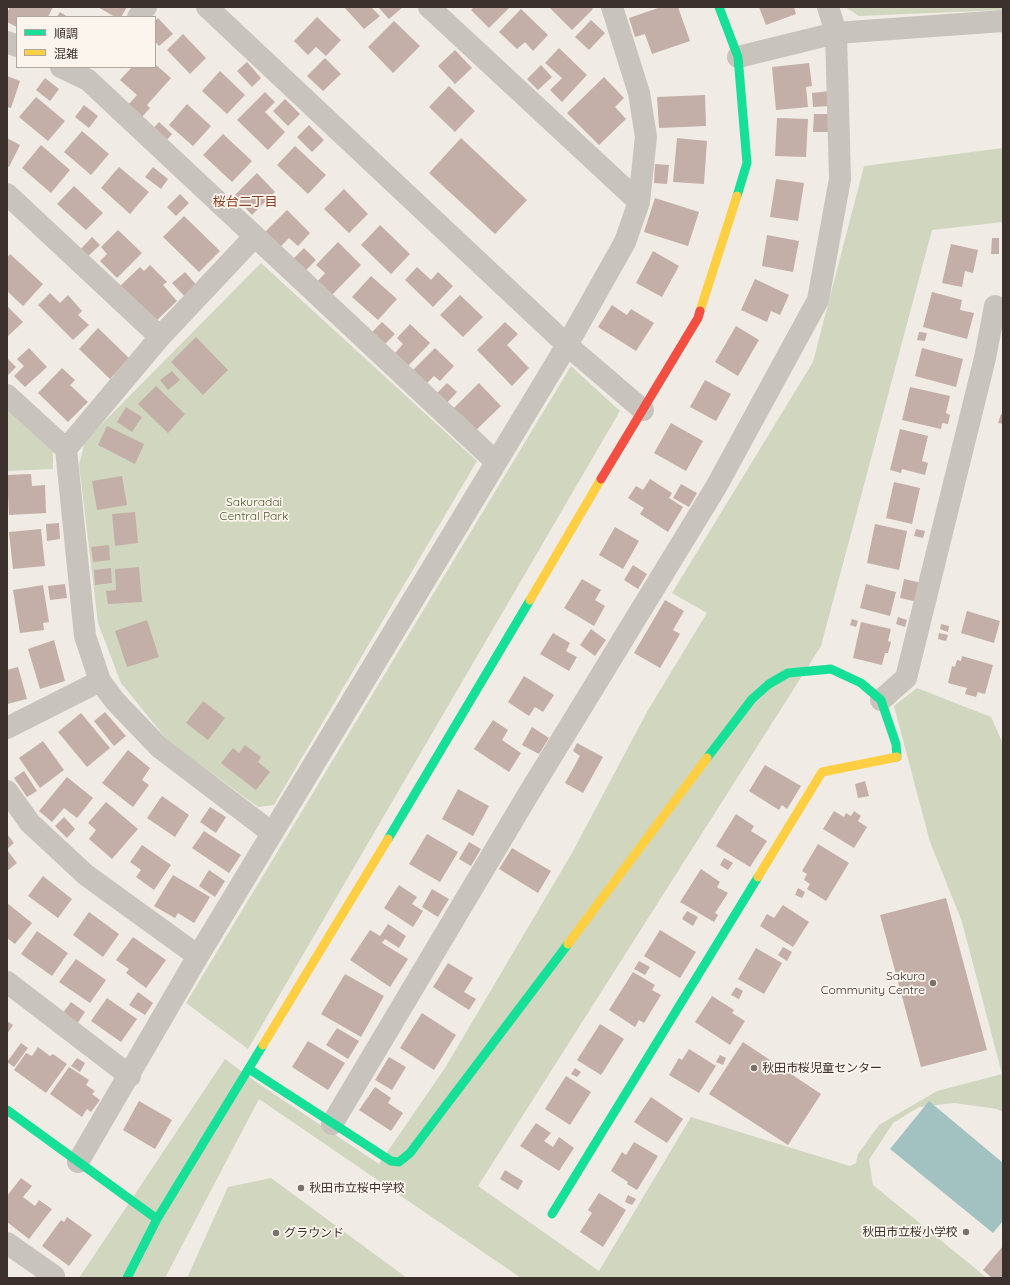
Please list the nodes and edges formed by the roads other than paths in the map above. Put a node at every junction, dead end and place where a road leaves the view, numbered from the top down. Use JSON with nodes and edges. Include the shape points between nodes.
{"nodes":[{"id":1,"x":146,"y":7,"type":"edge"},
{"id":2,"x":207,"y":7,"type":"edge"},
{"id":3,"x":430,"y":7,"type":"edge"},
{"id":4,"x":612,"y":7,"type":"edge"},
{"id":5,"x":719,"y":7,"type":"edge"},
{"id":6,"x":828,"y":7,"type":"edge"},
{"id":7,"x":139,"y":16,"type":"edge"},
{"id":8,"x":1003,"y":21,"type":"edge"},
{"id":9,"x":836,"y":32,"type":"junction"},
{"id":10,"x":738,"y":57,"type":"junction"},
{"id":11,"x":66,"y":68,"type":"edge"},
{"id":12,"x":93,"y":73,"type":"edge"},
{"id":13,"x":7,"y":194,"type":"edge"},
{"id":14,"x":640,"y":202,"type":"junction"},
{"id":15,"x":254,"y":237,"type":"junction"},
{"id":16,"x":995,"y":306,"type":"dead end"},
{"id":17,"x":160,"y":337,"type":"junction"},
{"id":18,"x":567,"y":345,"type":"junction"},
{"id":19,"x":994,"y":360,"type":"edge"},
{"id":20,"x":7,"y":395,"type":"edge"},
{"id":21,"x":643,"y":410,"type":"junction"},
{"id":22,"x":66,"y":450,"type":"junction"},
{"id":23,"x":495,"y":461,"type":"junction"},
{"id":24,"x":100,"y":680,"type":"junction"},
{"id":25,"x":881,"y":700,"type":"junction"},
{"id":26,"x":7,"y":728,"type":"edge"},
{"id":27,"x":7,"y":791,"type":"edge"},
{"id":28,"x":272,"y":833,"type":"junction"},
{"id":29,"x":198,"y":956,"type":"junction"},
{"id":30,"x":7,"y":982,"type":"edge"},
{"id":31,"x":249,"y":1069,"type":"junction"},
{"id":32,"x":130,"y":1076,"type":"junction"},
{"id":33,"x":7,"y":1110,"type":"edge"},
{"id":34,"x":332,"y":1124,"type":"junction"},
{"id":35,"x":78,"y":1162,"type":"junction"},
{"id":36,"x":552,"y":1214,"type":"dead end"},
{"id":37,"x":157,"y":1219,"type":"junction"},
{"id":38,"x":7,"y":1243,"type":"edge"},
{"id":39,"x":53,"y":1278,"type":"edge"},
{"id":40,"x":127,"y":1278,"type":"edge"}],
"edges":[{"from":1,"to":7,"type":"street"},
{"from":2,"to":18,"type":"street"},
{"from":3,"to":14,"type":"street"},
{"from":4,"to":14,"type":"street","via":[[639,93],[646,137]]},
{"from":5,"to":10,"type":"street"},
{"from":6,"to":9,"type":"street"},
{"from":8,"to":9,"type":"street"},
{"from":9,"to":10,"type":"street"},
{"from":9,"to":34,"type":"street","via":[[840,179],[818,300],[716,487],[526,798]]},
{"from":10,"to":21,"type":"street","via":[[747,162],[698,318]]},
{"from":11,"to":12,"type":"street"},
{"from":12,"to":15,"type":"street"},
{"from":13,"to":17,"type":"street"},
{"from":14,"to":18,"type":"street","via":[[625,242]]},
{"from":15,"to":17,"type":"street"},
{"from":15,"to":23,"type":"street"},
{"from":16,"to":19,"type":"street"},
{"from":17,"to":22,"type":"street"},
{"from":18,"to":21,"type":"street"},
{"from":18,"to":23,"type":"street"},
{"from":19,"to":25,"type":"street","via":[[906,678]]},
{"from":20,"to":22,"type":"street"},
{"from":21,"to":31,"type":"street"},
{"from":22,"to":24,"type":"street","via":[[85,636]]},
{"from":23,"to":28,"type":"street"},
{"from":24,"to":26,"type":"street"},
{"from":24,"to":28,"type":"street","via":[[159,747]]},
{"from":25,"to":34,"type":"street","via":[[861,683],[831,669],[788,673],[769,684],[752,699],[410,1153],[399,1162],[391,1161]]},
{"from":25,"to":36,"type":"street","via":[[896,744],[897,758],[822,772]]},
{"from":27,"to":29,"type":"street","via":[[30,823],[86,875]]},
{"from":28,"to":29,"type":"street"},
{"from":29,"to":32,"type":"street"},
{"from":30,"to":32,"type":"street"},
{"from":31,"to":34,"type":"street"},
{"from":31,"to":37,"type":"street"},
{"from":32,"to":35,"type":"street"},
{"from":33,"to":35,"type":"street"},
{"from":35,"to":37,"type":"street"},
{"from":37,"to":40,"type":"street"},
{"from":38,"to":39,"type":"street","via":[[54,1276]]}]}
